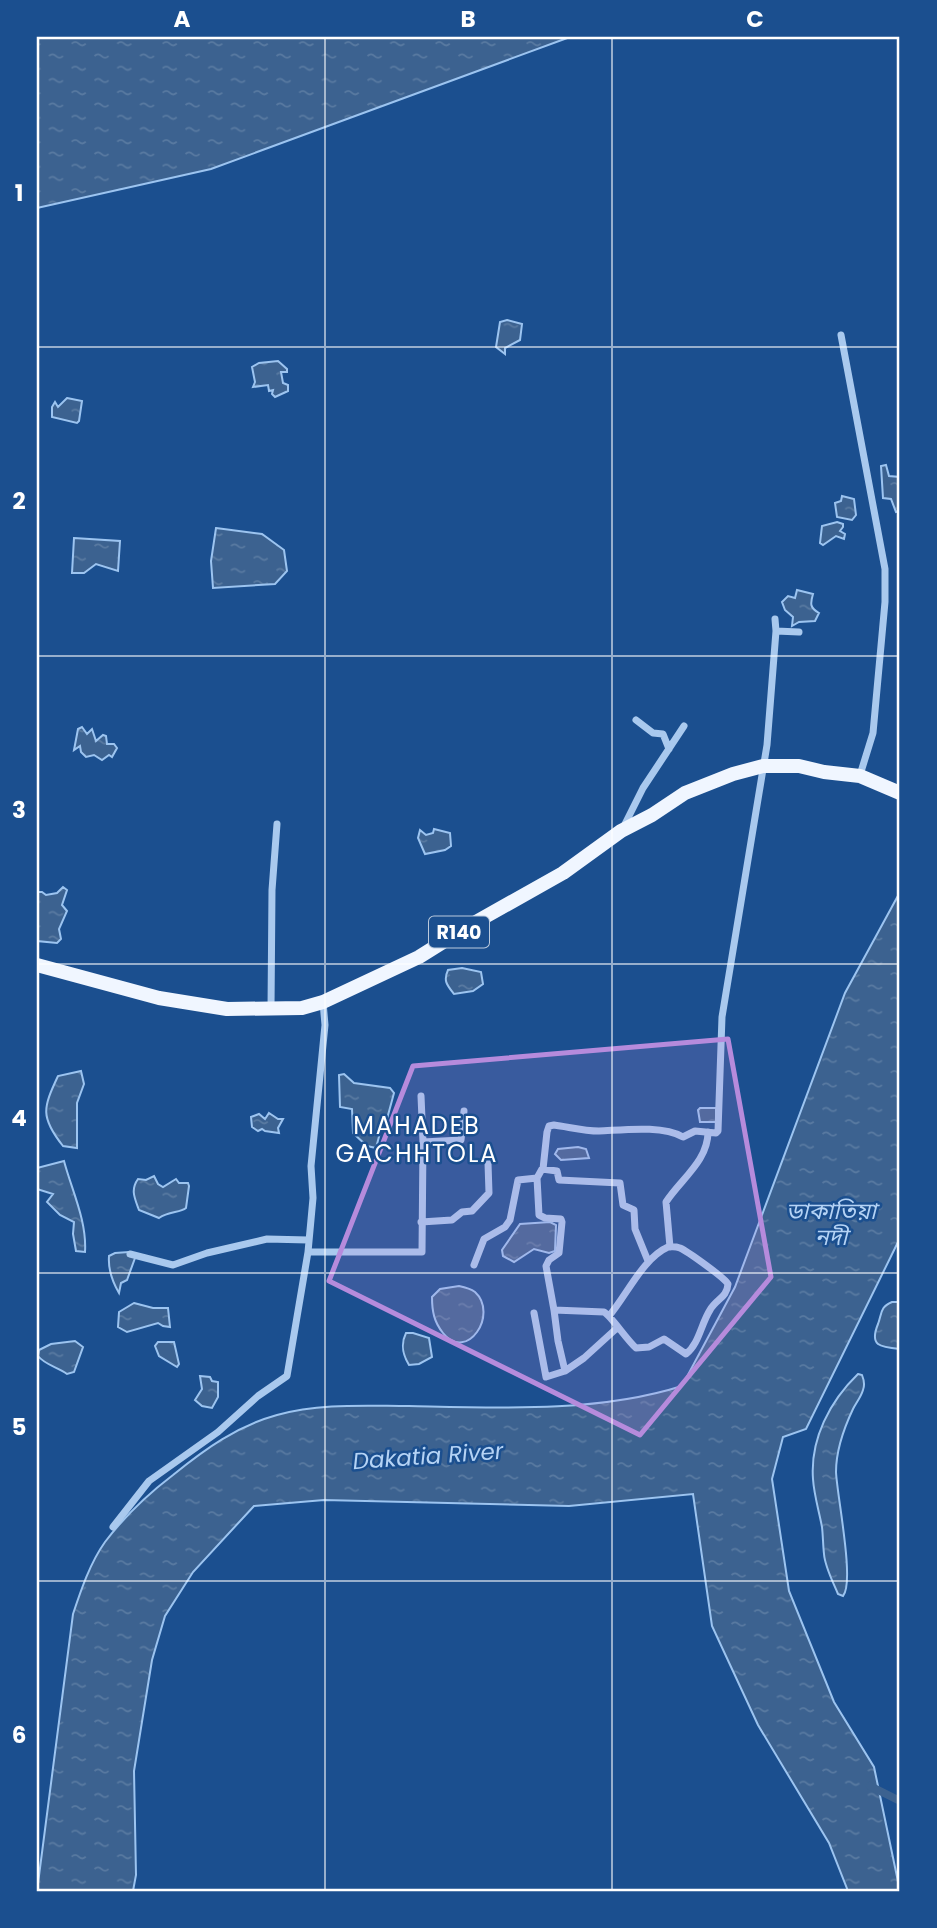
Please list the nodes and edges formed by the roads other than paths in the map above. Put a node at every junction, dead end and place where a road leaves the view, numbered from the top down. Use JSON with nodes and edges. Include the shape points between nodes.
{"nodes":[{"id":1,"x":841,"y":335,"type":"dead end"},
{"id":2,"x":775,"y":619,"type":"dead end"},
{"id":3,"x":776,"y":631,"type":"junction"},
{"id":4,"x":799,"y":632,"type":"dead end"},
{"id":5,"x":636,"y":720,"type":"dead end"},
{"id":6,"x":684,"y":726,"type":"dead end"},
{"id":7,"x":669,"y":749,"type":"junction"},
{"id":8,"x":763,"y":766,"type":"junction"},
{"id":9,"x":860,"y":776,"type":"junction"},
{"id":10,"x":900,"y":793,"type":"edge"},
{"id":11,"x":277,"y":824,"type":"dead end"},
{"id":12,"x":621,"y":831,"type":"junction"},
{"id":13,"x":37,"y":965,"type":"edge"},
{"id":14,"x":323,"y":1002,"type":"junction"},
{"id":15,"x":271,"y":1008,"type":"junction"},
{"id":16,"x":421,"y":1096,"type":"dead end"},
{"id":17,"x":464,"y":1111,"type":"dead end"},
{"id":18,"x":708,"y":1132,"type":"junction"},
{"id":19,"x":423,"y":1142,"type":"junction"},
{"id":20,"x":488,"y":1163,"type":"dead end"},
{"id":21,"x":543,"y":1169,"type":"junction"},
{"id":22,"x":537,"y":1178,"type":"junction"},
{"id":23,"x":421,"y":1223,"type":"junction"},
{"id":24,"x":307,"y":1240,"type":"junction"},
{"id":25,"x":670,"y":1247,"type":"junction"},
{"id":26,"x":308,"y":1252,"type":"junction"},
{"id":27,"x":130,"y":1254,"type":"dead end"},
{"id":28,"x":648,"y":1261,"type":"junction"},
{"id":29,"x":474,"y":1265,"type":"dead end"},
{"id":30,"x":554,"y":1310,"type":"junction"},
{"id":31,"x":534,"y":1313,"type":"dead end"},
{"id":32,"x":609,"y":1316,"type":"junction"},
{"id":33,"x":617,"y":1328,"type":"junction"},
{"id":34,"x":565,"y":1371,"type":"junction"},
{"id":35,"x":113,"y":1527,"type":"dead end"}],
"edges":[{"from":1,"to":9,"type":"street","via":[[886,569],[873,733]]},
{"from":2,"to":3,"type":"street"},
{"from":3,"to":4,"type":"street"},
{"from":3,"to":8,"type":"street"},
{"from":5,"to":7,"type":"street","via":[[653,733],[663,734]]},
{"from":6,"to":7,"type":"street"},
{"from":7,"to":12,"type":"street"},
{"from":8,"to":9,"type":"main road","number":"R140","via":[[799,766]]},
{"from":8,"to":12,"type":"main road","number":"R140","via":[[685,793]]},
{"from":8,"to":18,"type":"street","via":[[722,1017],[719,1128],[716,1133]]},
{"from":9,"to":10,"type":"main road","number":"R140"},
{"from":11,"to":15,"type":"street"},
{"from":12,"to":14,"type":"main road","number":"R140","via":[[563,873],[419,957]]},
{"from":13,"to":15,"type":"main road","number":"R140","via":[[159,998],[227,1009]]},
{"from":14,"to":15,"type":"main road","number":"R140","via":[[302,1008]]},
{"from":14,"to":24,"type":"street","via":[[325,1025]]},
{"from":16,"to":19,"type":"street"},
{"from":17,"to":19,"type":"street","via":[[461,1140]]},
{"from":18,"to":21,"type":"street","via":[[695,1131],[683,1137],[662,1131],[549,1126]]},
{"from":18,"to":25,"type":"street","via":[[701,1160],[666,1202]]},
{"from":19,"to":23,"type":"street"},
{"from":20,"to":23,"type":"street","via":[[489,1193],[474,1209],[452,1220]]},
{"from":21,"to":22,"type":"street"},
{"from":21,"to":28,"type":"street","via":[[557,1171],[559,1180],[620,1183],[623,1205],[634,1210],[635,1228]]},
{"from":22,"to":29,"type":"street","via":[[518,1180],[510,1220],[484,1239]]},
{"from":22,"to":30,"type":"street","via":[[539,1215],[562,1222],[559,1253],[546,1266]]},
{"from":23,"to":26,"type":"street","via":[[422,1252]]},
{"from":24,"to":26,"type":"street"},
{"from":24,"to":27,"type":"street","via":[[267,1239],[173,1265]]},
{"from":25,"to":28,"type":"street"},
{"from":25,"to":33,"type":"street","via":[[682,1249],[728,1284],[690,1351],[681,1353],[664,1339],[636,1348]]},
{"from":26,"to":35,"type":"street","via":[[287,1376],[149,1481]]},
{"from":28,"to":32,"type":"street"},
{"from":30,"to":32,"type":"street","via":[[596,1311]]},
{"from":30,"to":34,"type":"street"},
{"from":31,"to":34,"type":"street","via":[[546,1377]]},
{"from":32,"to":33,"type":"street"},
{"from":33,"to":34,"type":"street"}]}
